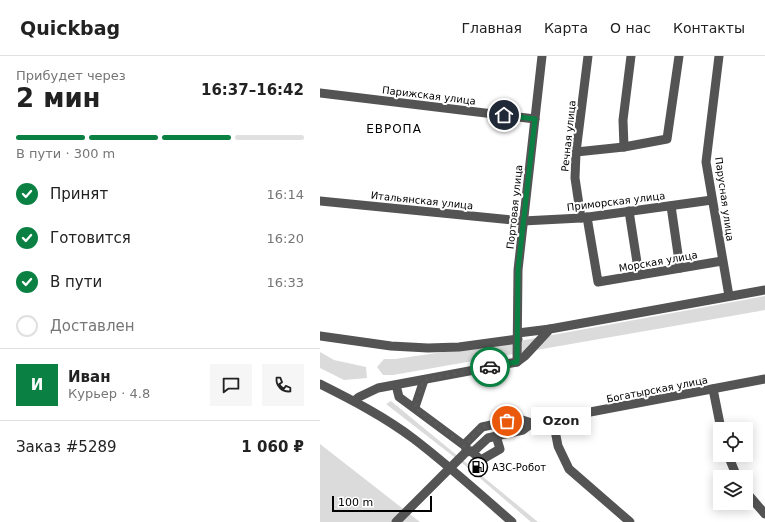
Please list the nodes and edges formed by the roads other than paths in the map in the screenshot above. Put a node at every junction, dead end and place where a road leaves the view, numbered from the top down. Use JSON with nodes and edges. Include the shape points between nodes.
{"nodes":[{"id":1,"x":542,"y":56,"type":"edge"},
{"id":2,"x":588,"y":56,"type":"edge"},
{"id":3,"x":631,"y":56,"type":"edge"},
{"id":4,"x":679,"y":56,"type":"edge"},
{"id":5,"x":719,"y":56,"type":"edge"},
{"id":6,"x":320,"y":94,"type":"edge"},
{"id":7,"x":535,"y":119,"type":"junction"},
{"id":8,"x":624,"y":147,"type":"junction"},
{"id":9,"x":576,"y":152,"type":"junction"},
{"id":10,"x":712,"y":200,"type":"junction"},
{"id":11,"x":320,"y":201,"type":"edge"},
{"id":12,"x":671,"y":206,"type":"junction"},
{"id":13,"x":629,"y":211,"type":"junction"},
{"id":14,"x":584,"y":218,"type":"junction"},
{"id":15,"x":523,"y":221,"type":"junction"},
{"id":16,"x":722,"y":261,"type":"junction"},
{"id":17,"x":680,"y":268,"type":"junction"},
{"id":18,"x":639,"y":275,"type":"junction"},
{"id":19,"x":598,"y":282,"type":"joint"},
{"id":20,"x":765,"y":290,"type":"edge"},
{"id":21,"x":729,"y":296,"type":"junction"},
{"id":22,"x":550,"y":329,"type":"junction"},
{"id":23,"x":320,"y":336,"type":"edge"},
{"id":24,"x":518,"y":336,"type":"junction"},
{"id":25,"x":517,"y":362,"type":"junction"},
{"id":26,"x":424,"y":380,"type":"junction"},
{"id":27,"x":765,"y":380,"type":"edge"},
{"id":28,"x":320,"y":384,"type":"edge"},
{"id":29,"x":396,"y":385,"type":"junction"},
{"id":30,"x":713,"y":389,"type":"junction"},
{"id":31,"x":354,"y":401,"type":"junction"},
{"id":32,"x":415,"y":407,"type":"junction"},
{"id":33,"x":553,"y":420,"type":"junction"},
{"id":34,"x":720,"y":422,"type":"edge"},
{"id":35,"x":532,"y":423,"type":"junction"},
{"id":36,"x":496,"y":436,"type":"junction"},
{"id":37,"x":467,"y":450,"type":"junction"},
{"id":38,"x":449,"y":467,"type":"junction"},
{"id":39,"x":753,"y":500,"type":"edge"},
{"id":40,"x":765,"y":514,"type":"edge"},
{"id":41,"x":396,"y":522,"type":"edge"},
{"id":42,"x":512,"y":522,"type":"edge"},
{"id":43,"x":630,"y":522,"type":"edge"}],
"edges":[{"from":1,"to":7,"type":"street","name":"Портовая улица"},
{"from":2,"to":9,"type":"street","name":"Речная улица"},
{"from":3,"to":8,"type":"street","via":[[623,120]]},
{"from":4,"to":8,"type":"street","via":[[667,139]]},
{"from":5,"to":10,"type":"street","name":"Парусная улица","via":[[706,162]]},
{"from":6,"to":7,"type":"street","name":"Парижская улица"},
{"from":7,"to":15,"type":"street","name":"Портовая улица"},
{"from":8,"to":9,"type":"street"},
{"from":9,"to":14,"type":"street","name":"Речная улица","via":[[575,178]]},
{"from":10,"to":12,"type":"street","name":"Приморская улица"},
{"from":10,"to":16,"type":"street","name":"Парусная улица"},
{"from":11,"to":15,"type":"street","name":"Итальянская улица"},
{"from":12,"to":13,"type":"street","name":"Приморская улица"},
{"from":12,"to":17,"type":"street"},
{"from":13,"to":14,"type":"street","name":"Приморская улица"},
{"from":13,"to":18,"type":"street"},
{"from":14,"to":15,"type":"street","name":"Приморская улица"},
{"from":14,"to":19,"type":"street","name":"Речная улица"},
{"from":15,"to":24,"type":"street","name":"Портовая улица","via":[[518,270]]},
{"from":16,"to":17,"type":"street","name":"Морская улица"},
{"from":16,"to":21,"type":"street","name":"Парусная улица"},
{"from":17,"to":18,"type":"street","name":"Морская улица"},
{"from":18,"to":19,"type":"street","name":"Морская улица"},
{"from":20,"to":21,"type":"street"},
{"from":21,"to":22,"type":"street"},
{"from":22,"to":24,"type":"street"},
{"from":22,"to":25,"type":"street"},
{"from":23,"to":24,"type":"street","via":[[391,346],[428,348],[459,347]]},
{"from":24,"to":25,"type":"street","name":"Портовая улица"},
{"from":25,"to":26,"type":"street"},
{"from":26,"to":29,"type":"street"},
{"from":26,"to":32,"type":"street"},
{"from":27,"to":30,"type":"street","name":"Богатырская улица"},
{"from":28,"to":31,"type":"street"},
{"from":29,"to":31,"type":"street","via":[[378,388]]},
{"from":29,"to":32,"type":"street","via":[[399,396]]},
{"from":30,"to":33,"type":"street","name":"Богатырская улица"},
{"from":30,"to":34,"type":"street"},
{"from":31,"to":38,"type":"street","via":[[414,438]]},
{"from":32,"to":37,"type":"street"},
{"from":33,"to":35,"type":"street","name":"Богатырская улица"},
{"from":33,"to":43,"type":"street","via":[[558,446],[569,469]]},
{"from":35,"to":36,"type":"street","via":[[523,430]]},
{"from":35,"to":37,"type":"street","via":[[519,419],[482,427]]},
{"from":36,"to":37,"type":"street","via":[[488,438],[474,451]]},
{"from":36,"to":37,"type":"street","via":[[500,449],[481,460]]},
{"from":37,"to":38,"type":"street"},
{"from":38,"to":41,"type":"street"},
{"from":38,"to":42,"type":"street"},
{"from":39,"to":40,"type":"street"}]}
